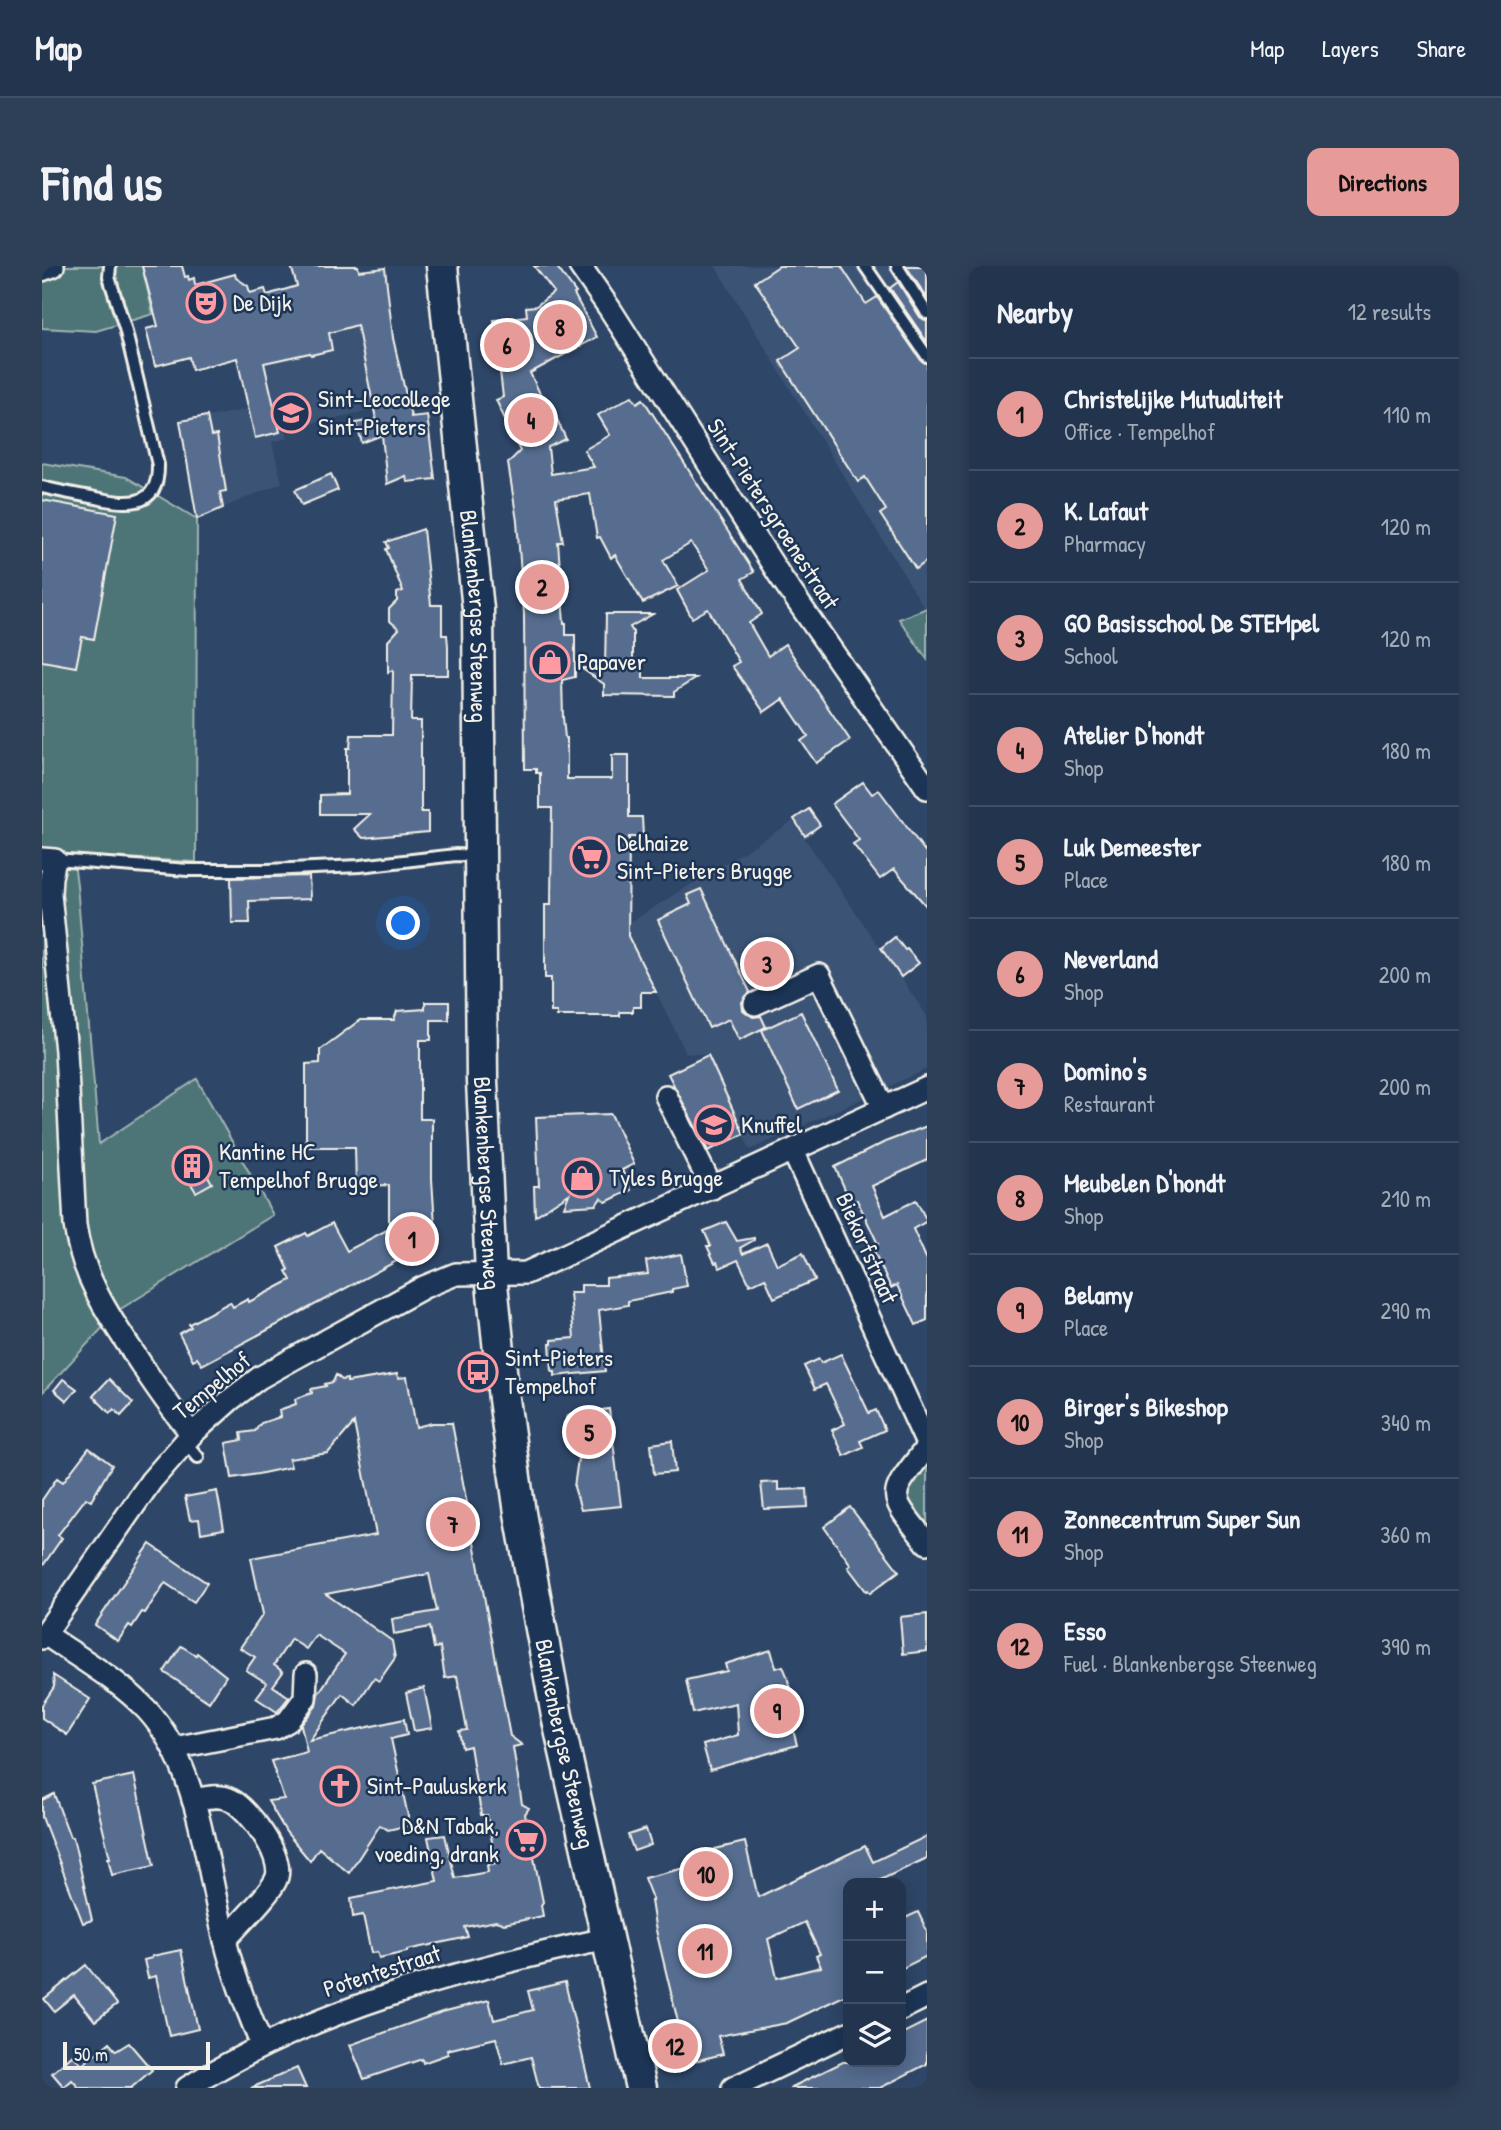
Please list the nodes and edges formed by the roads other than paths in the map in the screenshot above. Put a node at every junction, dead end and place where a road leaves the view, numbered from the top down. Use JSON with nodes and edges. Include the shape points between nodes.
{"nodes":[{"id":1,"x":53,"y":266,"type":"edge"},
{"id":2,"x":110,"y":266,"type":"edge"},
{"id":3,"x":442,"y":266,"type":"edge"},
{"id":4,"x":580,"y":266,"type":"edge"},
{"id":5,"x":865,"y":266,"type":"edge"},
{"id":6,"x":897,"y":266,"type":"edge"},
{"id":7,"x":42,"y":270,"type":"edge"},
{"id":8,"x":927,"y":313,"type":"edge"},
{"id":9,"x":927,"y":356,"type":"edge"},
{"id":10,"x":42,"y":487,"type":"edge"},
{"id":11,"x":927,"y":788,"type":"edge"},
{"id":12,"x":482,"y":856,"type":"junction"},
{"id":13,"x":49,"y":860,"type":"edge"},
{"id":14,"x":755,"y":1004,"type":"dead end"},
{"id":15,"x":927,"y":1088,"type":"edge"},
{"id":16,"x":666,"y":1096,"type":"dead end"},
{"id":17,"x":884,"y":1108,"type":"junction"},
{"id":18,"x":793,"y":1151,"type":"junction"},
{"id":19,"x":712,"y":1188,"type":"junction"},
{"id":20,"x":491,"y":1274,"type":"junction"},
{"id":21,"x":192,"y":1444,"type":"junction"},
{"id":22,"x":927,"y":1446,"type":"edge"},
{"id":23,"x":927,"y":1543,"type":"edge"},
{"id":24,"x":43,"y":1636,"type":"edge"},
{"id":25,"x":306,"y":1674,"type":"dead end"},
{"id":26,"x":174,"y":1748,"type":"junction"},
{"id":27,"x":193,"y":1800,"type":"junction"},
{"id":28,"x":606,"y":1939,"type":"junction"},
{"id":29,"x":225,"y":1940,"type":"junction"},
{"id":30,"x":927,"y":1996,"type":"edge"},
{"id":31,"x":906,"y":2006,"type":"edge"},
{"id":32,"x":843,"y":2035,"type":"edge"},
{"id":33,"x":262,"y":2046,"type":"junction"},
{"id":34,"x":187,"y":2088,"type":"edge"},
{"id":35,"x":641,"y":2088,"type":"edge"},
{"id":36,"x":733,"y":2088,"type":"edge"}],
"edges":[{"from":1,"to":7,"type":"street"},
{"from":2,"to":10,"type":"lane","via":[[109,277],[158,465],[155,489],[135,503],[119,503]]},
{"from":3,"to":12,"type":"main road","name":"Blankenbergse Steenweg","via":[[478,609]]},
{"from":4,"to":11,"type":"street","name":"Sint-Pietersgroenestraat","via":[[780,576]]},
{"from":5,"to":9,"type":"lane"},
{"from":6,"to":8,"type":"lane"},
{"from":12,"to":13,"type":"lane","via":[[267,870],[188,870]]},
{"from":12,"to":20,"type":"main road","name":"Blankenbergse Steenweg","via":[[482,1081]]},
{"from":13,"to":21,"type":"street","via":[[78,1249],[107,1312]]},
{"from":14,"to":17,"type":"street","via":[[819,975]]},
{"from":15,"to":17,"type":"street","name":"Tempelhof"},
{"from":16,"to":19,"type":"street"},
{"from":17,"to":18,"type":"street","name":"Tempelhof"},
{"from":18,"to":19,"type":"street","name":"Tempelhof"},
{"from":18,"to":22,"type":"street","name":"Biekorfstraat"},
{"from":19,"to":20,"type":"street","name":"Tempelhof","via":[[526,1273]]},
{"from":20,"to":21,"type":"street","name":"Tempelhof","via":[[456,1274],[424,1287],[259,1378],[230,1400]]},
{"from":20,"to":28,"type":"main road","name":"Blankenbergse Steenweg","via":[[523,1526],[556,1716]]},
{"from":21,"to":24,"type":"street","name":"Tempelhof","via":[[151,1480]]},
{"from":22,"to":23,"type":"street","via":[[895,1496],[898,1507]]},
{"from":24,"to":26,"type":"street","via":[[127,1691]]},
{"from":25,"to":26,"type":"street","via":[[305,1698],[288,1721],[276,1728]]},
{"from":26,"to":27,"type":"street"},
{"from":27,"to":29,"type":"street"},
{"from":27,"to":29,"type":"street","via":[[230,1799],[258,1828],[277,1863],[271,1887]]},
{"from":28,"to":33,"type":"street","name":"Potentestraat","via":[[471,1970],[333,2015]]},
{"from":28,"to":35,"type":"main road","name":"Blankenbergse Steenweg"},
{"from":29,"to":33,"type":"street"},
{"from":30,"to":31,"type":"street"},
{"from":32,"to":36,"type":"street"},
{"from":33,"to":34,"type":"street","name":"Potentestraat"}]}
